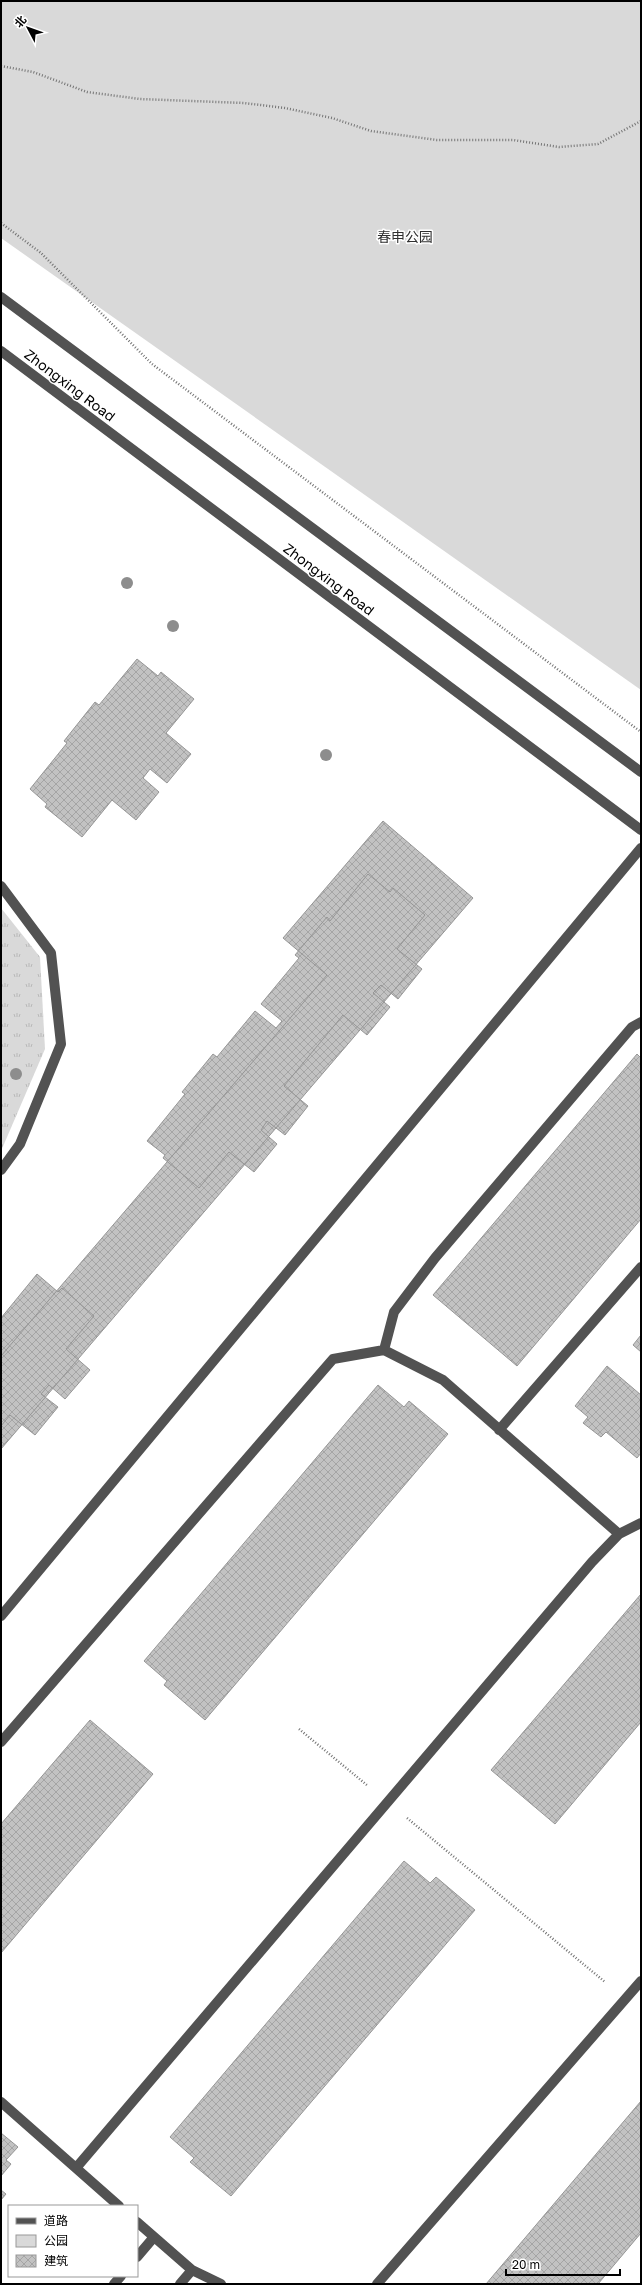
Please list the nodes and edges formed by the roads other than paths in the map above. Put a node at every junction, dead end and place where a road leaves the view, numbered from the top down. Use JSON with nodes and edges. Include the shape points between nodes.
{"nodes":[{"id":1,"x":1,"y":296,"type":"edge"},
{"id":2,"x":1,"y":351,"type":"edge"},
{"id":3,"x":641,"y":772,"type":"edge"},
{"id":4,"x":641,"y":830,"type":"edge"},
{"id":5,"x":641,"y":848,"type":"edge"},
{"id":6,"x":1,"y":886,"type":"edge"},
{"id":7,"x":641,"y":1022,"type":"edge"},
{"id":8,"x":1,"y":1170,"type":"edge"},
{"id":9,"x":641,"y":1267,"type":"edge"},
{"id":10,"x":384,"y":1350,"type":"junction"},
{"id":11,"x":500,"y":1430,"type":"junction"},
{"id":12,"x":641,"y":1523,"type":"edge"},
{"id":13,"x":619,"y":1534,"type":"junction"},
{"id":14,"x":1,"y":1616,"type":"edge"},
{"id":15,"x":1,"y":1742,"type":"edge"},
{"id":16,"x":641,"y":1981,"type":"edge"},
{"id":17,"x":1,"y":2102,"type":"edge"},
{"id":18,"x":76,"y":2168,"type":"junction"},
{"id":19,"x":118,"y":2205,"type":"edge"},
{"id":20,"x":138,"y":2223,"type":"edge"},
{"id":21,"x":154,"y":2237,"type":"junction"},
{"id":22,"x":138,"y":2256,"type":"edge"},
{"id":23,"x":192,"y":2270,"type":"junction"},
{"id":24,"x":180,"y":2284,"type":"edge"},
{"id":25,"x":221,"y":2284,"type":"edge"},
{"id":26,"x":377,"y":2284,"type":"edge"}],
"edges":[{"from":1,"to":3,"type":"street"},
{"from":2,"to":4,"type":"street","name":"Zhongxing Road"},
{"from":5,"to":14,"type":"street"},
{"from":6,"to":8,"type":"street","via":[[51,953],[61,1044],[20,1144]]},
{"from":7,"to":10,"type":"street","via":[[632,1027],[435,1258],[394,1312]]},
{"from":9,"to":11,"type":"street"},
{"from":10,"to":11,"type":"street","via":[[443,1380]]},
{"from":10,"to":15,"type":"street","via":[[333,1359]]},
{"from":11,"to":13,"type":"street"},
{"from":12,"to":13,"type":"street"},
{"from":13,"to":18,"type":"street","via":[[592,1562]]},
{"from":16,"to":26,"type":"street"},
{"from":17,"to":18,"type":"street"},
{"from":18,"to":19,"type":"street"},
{"from":20,"to":21,"type":"street"},
{"from":21,"to":22,"type":"street"},
{"from":21,"to":23,"type":"street"},
{"from":23,"to":24,"type":"street"},
{"from":23,"to":25,"type":"street"}]}
